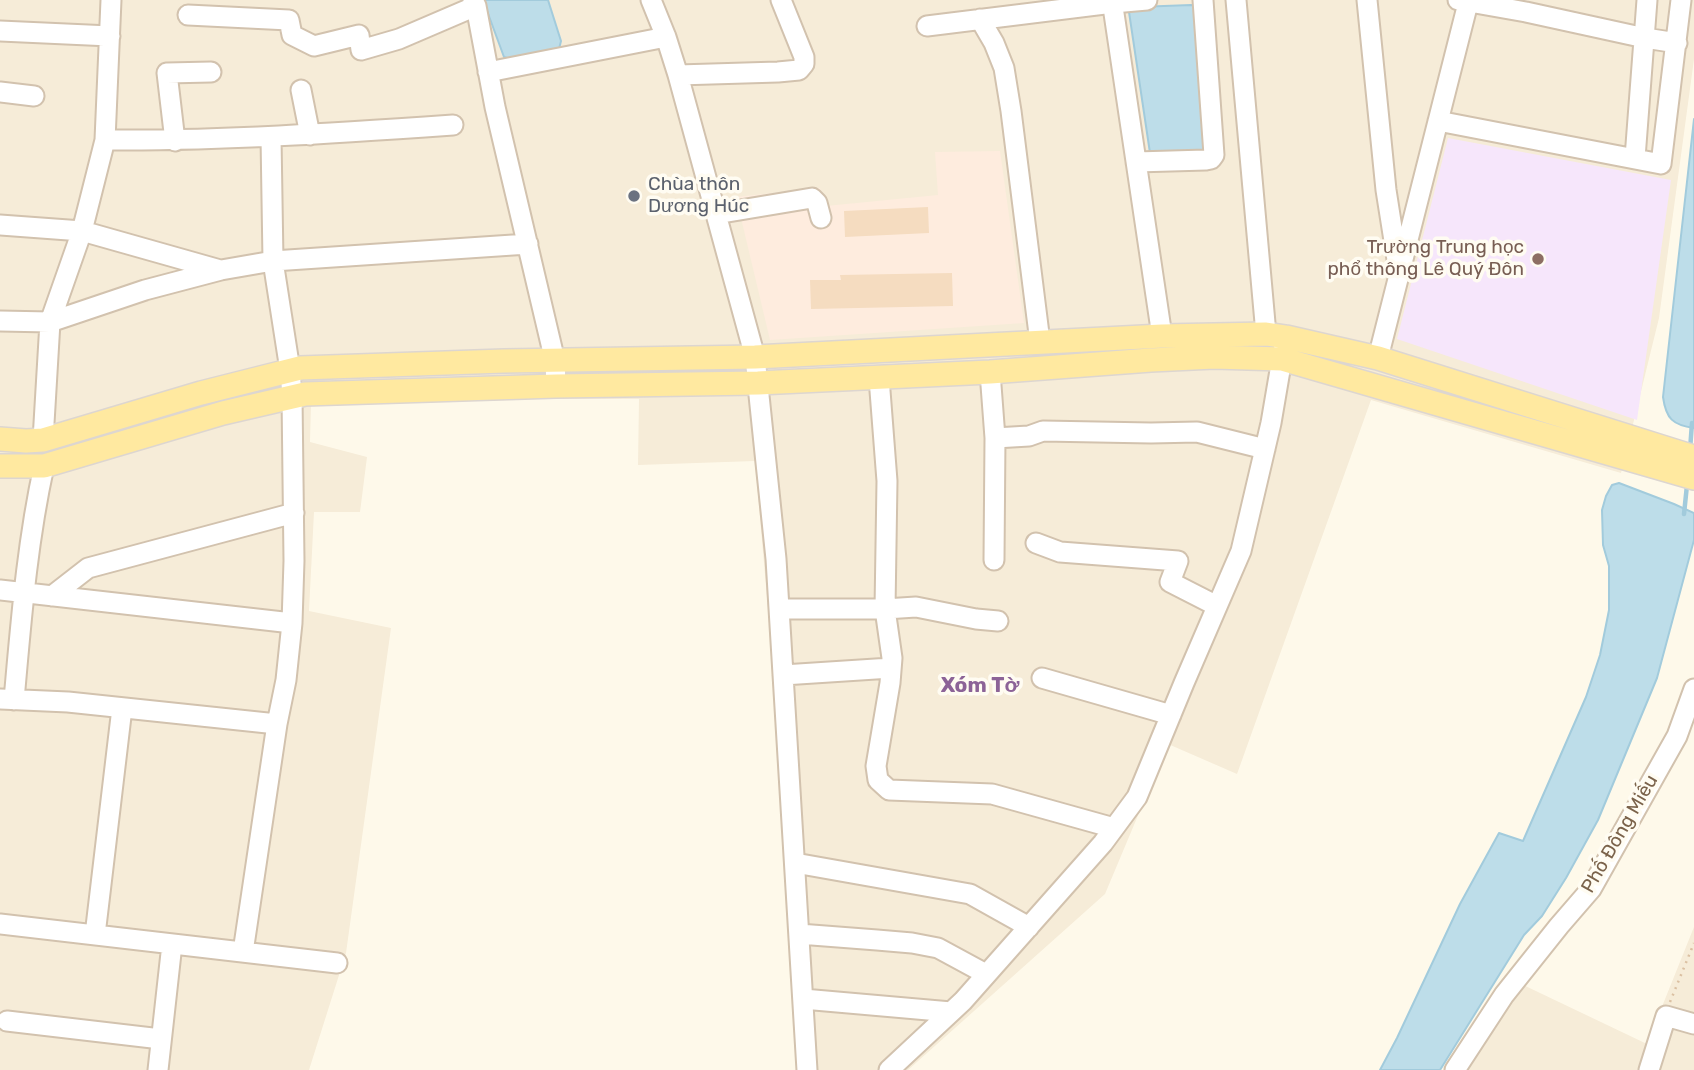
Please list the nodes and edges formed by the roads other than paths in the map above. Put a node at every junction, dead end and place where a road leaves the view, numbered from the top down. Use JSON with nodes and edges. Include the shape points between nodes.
{"nodes":[{"id":1,"x":111,"y":0,"type":"edge"},
{"id":2,"x":651,"y":0,"type":"edge"},
{"id":3,"x":781,"y":0,"type":"edge"},
{"id":4,"x":1147,"y":0,"type":"edge"},
{"id":5,"x":1203,"y":0,"type":"edge"},
{"id":6,"x":1236,"y":0,"type":"edge"},
{"id":7,"x":1367,"y":0,"type":"edge"},
{"id":8,"x":1647,"y":0,"type":"edge"},
{"id":9,"x":1681,"y":0,"type":"edge"},
{"id":10,"x":1113,"y":1,"type":"edge"},
{"id":11,"x":1462,"y":1,"type":"edge"},
{"id":12,"x":474,"y":3,"type":"edge"},
{"id":13,"x":1526,"y":6,"type":"edge"},
{"id":14,"x":188,"y":15,"type":"dead end"},
{"id":15,"x":979,"y":19,"type":"junction"},
{"id":16,"x":927,"y":26,"type":"dead end"},
{"id":17,"x":0,"y":31,"type":"edge"},
{"id":18,"x":110,"y":36,"type":"junction"},
{"id":19,"x":666,"y":37,"type":"junction"},
{"id":20,"x":1644,"y":38,"type":"junction"},
{"id":21,"x":1677,"y":43,"type":"junction"},
{"id":22,"x":211,"y":72,"type":"dead end"},
{"id":23,"x":488,"y":72,"type":"junction"},
{"id":24,"x":678,"y":75,"type":"junction"},
{"id":25,"x":301,"y":90,"type":"dead end"},
{"id":26,"x":0,"y":92,"type":"edge"},
{"id":27,"x":34,"y":96,"type":"dead end"},
{"id":28,"x":1438,"y":121,"type":"junction"},
{"id":29,"x":453,"y":125,"type":"dead end"},
{"id":30,"x":310,"y":135,"type":"junction"},
{"id":31,"x":271,"y":137,"type":"junction"},
{"id":32,"x":105,"y":140,"type":"junction"},
{"id":33,"x":175,"y":141,"type":"junction"},
{"id":34,"x":1635,"y":158,"type":"junction"},
{"id":35,"x":1136,"y":162,"type":"junction"},
{"id":36,"x":716,"y":214,"type":"junction"},
{"id":37,"x":821,"y":218,"type":"dead end"},
{"id":38,"x":0,"y":225,"type":"edge"},
{"id":39,"x":82,"y":231,"type":"junction"},
{"id":40,"x":528,"y":244,"type":"junction"},
{"id":41,"x":272,"y":261,"type":"junction"},
{"id":42,"x":221,"y":270,"type":"junction"},
{"id":43,"x":1399,"y":274,"type":"junction"},
{"id":44,"x":0,"y":321,"type":"edge"},
{"id":45,"x":50,"y":322,"type":"junction"},
{"id":46,"x":1162,"y":336,"type":"junction"},
{"id":47,"x":1040,"y":342,"type":"junction"},
{"id":48,"x":1278,"y":343,"type":"junction"},
{"id":49,"x":755,"y":357,"type":"junction"},
{"id":50,"x":1378,"y":358,"type":"junction"},
{"id":51,"x":555,"y":361,"type":"junction"},
{"id":52,"x":290,"y":370,"type":"junction"},
{"id":53,"x":990,"y":372,"type":"junction"},
{"id":54,"x":879,"y":378,"type":"junction"},
{"id":55,"x":758,"y":383,"type":"junction"},
{"id":56,"x":556,"y":386,"type":"junction"},
{"id":57,"x":292,"y":396,"type":"junction"},
{"id":58,"x":1530,"y":407,"type":"junction"},
{"id":59,"x":1523,"y":429,"type":"junction"},
{"id":60,"x":995,"y":438,"type":"junction"},
{"id":61,"x":0,"y":439,"type":"edge"},
{"id":62,"x":43,"y":440,"type":"junction"},
{"id":63,"x":1265,"y":449,"type":"junction"},
{"id":64,"x":1694,"y":457,"type":"edge"},
{"id":65,"x":0,"y":466,"type":"edge"},
{"id":66,"x":44,"y":466,"type":"junction"},
{"id":67,"x":1694,"y":478,"type":"edge"},
{"id":68,"x":294,"y":513,"type":"junction"},
{"id":69,"x":1036,"y":543,"type":"dead end"},
{"id":70,"x":994,"y":561,"type":"dead end"},
{"id":71,"x":0,"y":590,"type":"edge"},
{"id":72,"x":25,"y":593,"type":"junction"},
{"id":73,"x":51,"y":596,"type":"junction"},
{"id":74,"x":1217,"y":606,"type":"junction"},
{"id":75,"x":779,"y":609,"type":"junction"},
{"id":76,"x":885,"y":609,"type":"junction"},
{"id":77,"x":998,"y":621,"type":"dead end"},
{"id":78,"x":292,"y":623,"type":"junction"},
{"id":79,"x":891,"y":668,"type":"junction"},
{"id":80,"x":783,"y":675,"type":"junction"},
{"id":81,"x":1042,"y":678,"type":"dead end"},
{"id":82,"x":1694,"y":689,"type":"edge"},
{"id":83,"x":7,"y":700,"type":"edge"},
{"id":84,"x":122,"y":708,"type":"junction"},
{"id":85,"x":1171,"y":715,"type":"junction"},
{"id":86,"x":277,"y":724,"type":"junction"},
{"id":87,"x":1114,"y":828,"type":"junction"},
{"id":88,"x":795,"y":863,"type":"junction"},
{"id":89,"x":0,"y":924,"type":"edge"},
{"id":90,"x":1029,"y":927,"type":"junction"},
{"id":91,"x":799,"y":934,"type":"junction"},
{"id":92,"x":96,"y":935,"type":"junction"},
{"id":93,"x":172,"y":944,"type":"junction"},
{"id":94,"x":243,"y":952,"type":"junction"},
{"id":95,"x":337,"y":963,"type":"dead end"},
{"id":96,"x":986,"y":974,"type":"junction"},
{"id":97,"x":803,"y":999,"type":"junction"},
{"id":98,"x":951,"y":1012,"type":"junction"},
{"id":99,"x":7,"y":1021,"type":"dead end"},
{"id":100,"x":1694,"y":1024,"type":"edge"},
{"id":101,"x":161,"y":1039,"type":"junction"},
{"id":102,"x":158,"y":1070,"type":"edge"},
{"id":103,"x":807,"y":1070,"type":"edge"},
{"id":104,"x":889,"y":1070,"type":"edge"},
{"id":105,"x":1455,"y":1070,"type":"edge"},
{"id":106,"x":1649,"y":1070,"type":"edge"}],
"edges":[{"from":1,"to":18,"type":"street"},
{"from":2,"to":19,"type":"street"},
{"from":3,"to":24,"type":"street","via":[[804,57],[799,70]]},
{"from":4,"to":10,"type":"street"},
{"from":5,"to":35,"type":"street","via":[[1214,155],[1206,160]]},
{"from":6,"to":48,"type":"street"},
{"from":7,"to":43,"type":"street"},
{"from":8,"to":20,"type":"street"},
{"from":9,"to":21,"type":"street"},
{"from":10,"to":15,"type":"street"},
{"from":10,"to":35,"type":"street"},
{"from":11,"to":13,"type":"street"},
{"from":11,"to":28,"type":"street"},
{"from":12,"to":14,"type":"street","via":[[399,39],[361,50],[359,35],[314,46],[292,35],[289,20]]},
{"from":12,"to":23,"type":"street"},
{"from":13,"to":20,"type":"street"},
{"from":15,"to":16,"type":"street"},
{"from":15,"to":47,"type":"street","via":[[1004,68]]},
{"from":17,"to":18,"type":"street"},
{"from":18,"to":32,"type":"street"},
{"from":19,"to":23,"type":"street"},
{"from":19,"to":24,"type":"street"},
{"from":20,"to":21,"type":"street"},
{"from":20,"to":34,"type":"street"},
{"from":21,"to":34,"type":"street","via":[[1661,164]]},
{"from":22,"to":33,"type":"street","via":[[167,73]]},
{"from":23,"to":40,"type":"street"},
{"from":24,"to":36,"type":"street"},
{"from":25,"to":30,"type":"street"},
{"from":26,"to":27,"type":"street"},
{"from":28,"to":34,"type":"street"},
{"from":28,"to":43,"type":"street"},
{"from":29,"to":30,"type":"street"},
{"from":30,"to":31,"type":"street"},
{"from":31,"to":33,"type":"street"},
{"from":31,"to":41,"type":"street"},
{"from":32,"to":33,"type":"street"},
{"from":32,"to":39,"type":"street"},
{"from":35,"to":46,"type":"street"},
{"from":36,"to":37,"type":"street","via":[[813,198]]},
{"from":36,"to":49,"type":"street"},
{"from":38,"to":39,"type":"street"},
{"from":39,"to":42,"type":"street"},
{"from":39,"to":45,"type":"street"},
{"from":40,"to":41,"type":"street"},
{"from":40,"to":51,"type":"street"},
{"from":41,"to":42,"type":"street"},
{"from":41,"to":52,"type":"street"},
{"from":42,"to":45,"type":"street"},
{"from":43,"to":50,"type":"street"},
{"from":44,"to":45,"type":"street"},
{"from":45,"to":62,"type":"street"},
{"from":46,"to":47,"type":"main road"},
{"from":46,"to":48,"type":"main road"},
{"from":47,"to":49,"type":"main road"},
{"from":48,"to":50,"type":"main road"},
{"from":48,"to":53,"type":"main road","via":[[1214,357]]},
{"from":48,"to":59,"type":"main road"},
{"from":48,"to":63,"type":"street"},
{"from":49,"to":51,"type":"main road"},
{"from":49,"to":55,"type":"street"},
{"from":50,"to":58,"type":"main road"},
{"from":51,"to":52,"type":"main road"},
{"from":51,"to":56,"type":"street"},
{"from":52,"to":57,"type":"street"},
{"from":52,"to":62,"type":"main road"},
{"from":53,"to":54,"type":"main road"},
{"from":53,"to":60,"type":"street"},
{"from":54,"to":55,"type":"main road"},
{"from":54,"to":76,"type":"street","via":[[887,481]]},
{"from":55,"to":56,"type":"main road"},
{"from":55,"to":75,"type":"street"},
{"from":56,"to":57,"type":"main road"},
{"from":57,"to":66,"type":"main road"},
{"from":57,"to":68,"type":"street"},
{"from":58,"to":59,"type":"main road"},
{"from":58,"to":64,"type":"main road"},
{"from":59,"to":67,"type":"main road"},
{"from":60,"to":63,"type":"street","via":[[1043,431],[1197,432]]},
{"from":60,"to":70,"type":"street"},
{"from":61,"to":62,"type":"main road"},
{"from":62,"to":66,"type":"main road"},
{"from":63,"to":74,"type":"street","via":[[1241,551]]},
{"from":65,"to":66,"type":"main road"},
{"from":66,"to":72,"type":"street"},
{"from":68,"to":73,"type":"street","via":[[88,568]]},
{"from":68,"to":78,"type":"street"},
{"from":69,"to":74,"type":"street","via":[[1060,552],[1178,561],[1170,582]]},
{"from":71,"to":72,"type":"street"},
{"from":72,"to":73,"type":"street"},
{"from":72,"to":83,"type":"street"},
{"from":73,"to":78,"type":"street"},
{"from":74,"to":85,"type":"street"},
{"from":75,"to":76,"type":"street"},
{"from":75,"to":80,"type":"street"},
{"from":76,"to":77,"type":"street","via":[[916,607]]},
{"from":76,"to":79,"type":"street"},
{"from":78,"to":86,"type":"street"},
{"from":79,"to":80,"type":"street"},
{"from":79,"to":87,"type":"street","via":[[876,766],[878,780],[889,790],[992,794]]},
{"from":80,"to":88,"type":"street"},
{"from":81,"to":85,"type":"street"},
{"from":82,"to":105,"type":"street","name":"Phố Đông Miếu","via":[[1676,736],[1591,889],[1504,995]]},
{"from":83,"to":84,"type":"street"},
{"from":84,"to":86,"type":"street"},
{"from":84,"to":92,"type":"street"},
{"from":85,"to":87,"type":"street","via":[[1137,797]]},
{"from":86,"to":94,"type":"street"},
{"from":87,"to":90,"type":"street"},
{"from":88,"to":90,"type":"street","via":[[970,894]]},
{"from":88,"to":91,"type":"street"},
{"from":89,"to":92,"type":"street"},
{"from":90,"to":96,"type":"street"},
{"from":91,"to":96,"type":"street","via":[[938,948]]},
{"from":91,"to":97,"type":"street"},
{"from":92,"to":93,"type":"street"},
{"from":93,"to":94,"type":"street"},
{"from":93,"to":101,"type":"street"},
{"from":94,"to":95,"type":"street"},
{"from":96,"to":98,"type":"street"},
{"from":97,"to":98,"type":"street"},
{"from":97,"to":103,"type":"street"},
{"from":98,"to":104,"type":"street"},
{"from":99,"to":101,"type":"street"},
{"from":100,"to":106,"type":"street","via":[[1667,1016]]},
{"from":101,"to":102,"type":"street"}]}
